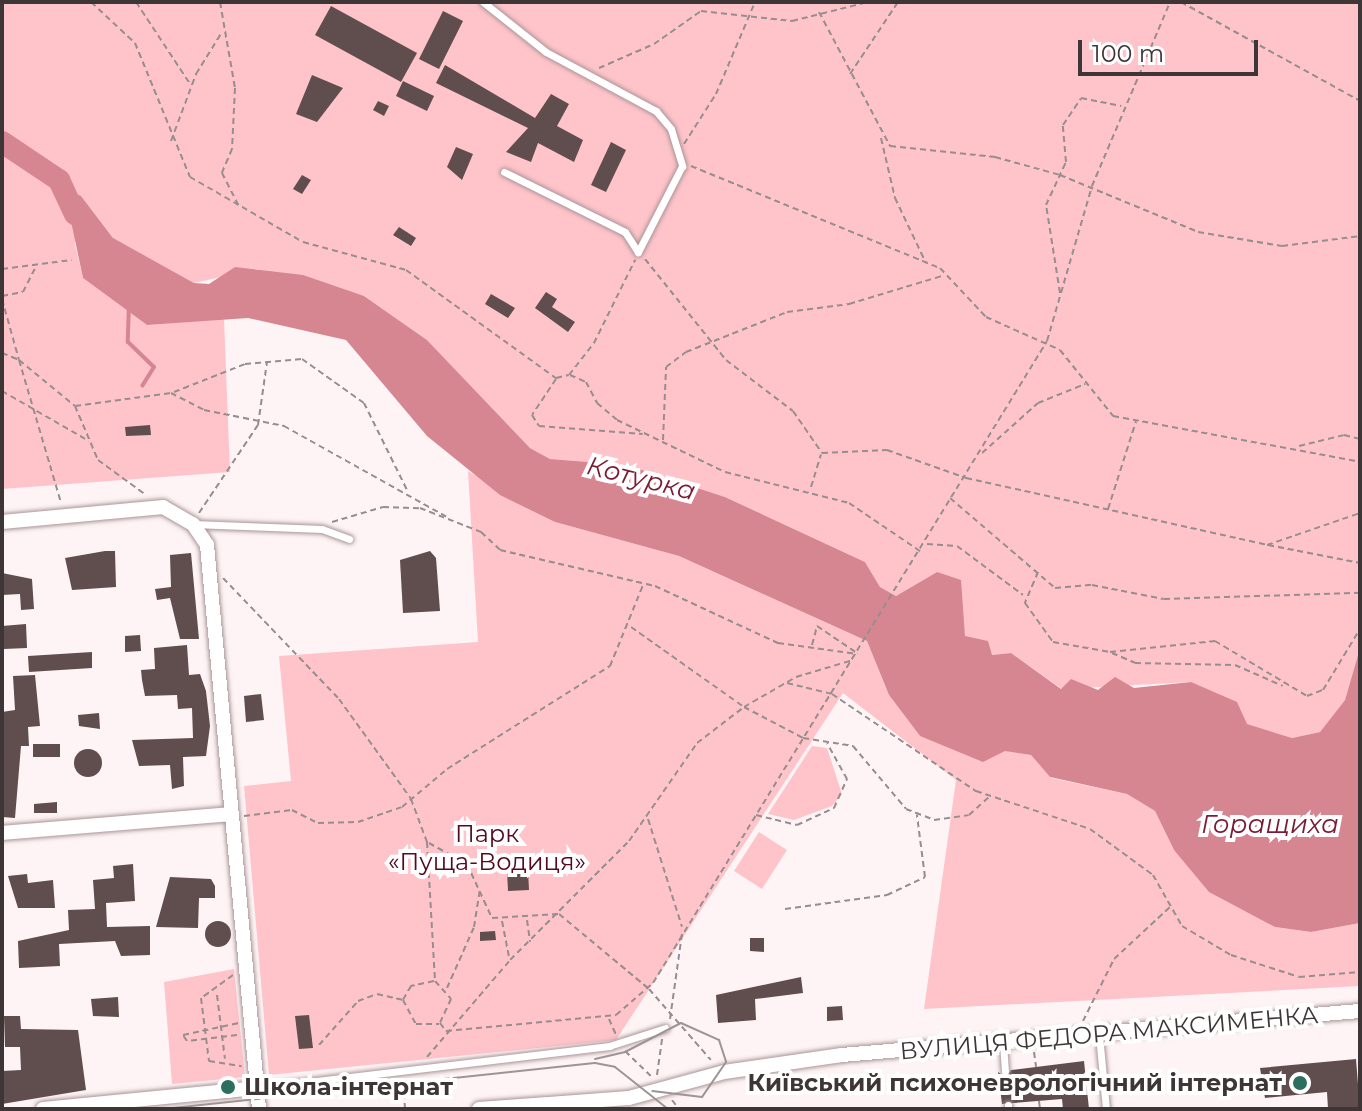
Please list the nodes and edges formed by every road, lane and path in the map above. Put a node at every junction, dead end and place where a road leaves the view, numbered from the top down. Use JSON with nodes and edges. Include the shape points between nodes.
{"nodes":[{"id":1,"x":91,"y":2,"type":"edge"},
{"id":2,"x":136,"y":2,"type":"edge"},
{"id":3,"x":220,"y":2,"type":"edge"},
{"id":4,"x":483,"y":2,"type":"edge"},
{"id":5,"x":755,"y":2,"type":"edge"},
{"id":6,"x":868,"y":2,"type":"edge"},
{"id":7,"x":898,"y":2,"type":"edge"},
{"id":8,"x":1170,"y":2,"type":"edge"},
{"id":9,"x":1181,"y":2,"type":"edge"},
{"id":10,"x":819,"y":12,"type":"junction"},
{"id":11,"x":748,"y":14,"type":"junction"},
{"id":12,"x":222,"y":32,"type":"junction"},
{"id":13,"x":589,"y":72,"type":"junction"},
{"id":14,"x":850,"y":75,"type":"junction"},
{"id":15,"x":191,"y":87,"type":"junction"},
{"id":16,"x":1360,"y":101,"type":"edge"},
{"id":17,"x":1122,"y":107,"type":"junction"},
{"id":18,"x":692,"y":131,"type":"dead end"},
{"id":19,"x":881,"y":137,"type":"junction"},
{"id":20,"x":171,"y":142,"type":"junction"},
{"id":21,"x":677,"y":155,"type":"junction"},
{"id":22,"x":504,"y":172,"type":"dead end"},
{"id":23,"x":1060,"y":175,"type":"junction"},
{"id":24,"x":1092,"y":186,"type":"junction"},
{"id":25,"x":240,"y":208,"type":"junction"},
{"id":26,"x":1360,"y":236,"type":"edge"},
{"id":27,"x":638,"y":252,"type":"junction"},
{"id":28,"x":71,"y":260,"type":"dead end"},
{"id":29,"x":927,"y":264,"type":"junction"},
{"id":30,"x":36,"y":266,"type":"junction"},
{"id":31,"x":2,"y":269,"type":"edge"},
{"id":32,"x":945,"y":275,"type":"junction"},
{"id":33,"x":1060,"y":295,"type":"junction"},
{"id":34,"x":2,"y":297,"type":"edge"},
{"id":35,"x":1047,"y":341,"type":"junction"},
{"id":36,"x":712,"y":342,"type":"junction"},
{"id":37,"x":2,"y":353,"type":"edge"},
{"id":38,"x":19,"y":360,"type":"junction"},
{"id":39,"x":267,"y":362,"type":"junction"},
{"id":40,"x":569,"y":375,"type":"junction"},
{"id":41,"x":556,"y":378,"type":"junction"},
{"id":42,"x":1087,"y":383,"type":"junction"},
{"id":43,"x":2,"y":391,"type":"edge"},
{"id":44,"x":171,"y":393,"type":"junction"},
{"id":45,"x":32,"y":406,"type":"junction"},
{"id":46,"x":75,"y":406,"type":"junction"},
{"id":47,"x":1137,"y":419,"type":"junction"},
{"id":48,"x":258,"y":425,"type":"junction"},
{"id":49,"x":647,"y":434,"type":"junction"},
{"id":50,"x":1360,"y":439,"type":"edge"},
{"id":51,"x":90,"y":441,"type":"junction"},
{"id":52,"x":663,"y":441,"type":"junction"},
{"id":53,"x":1297,"y":447,"type":"junction"},
{"id":54,"x":822,"y":453,"type":"junction"},
{"id":55,"x":979,"y":457,"type":"junction"},
{"id":56,"x":1360,"y":462,"type":"edge"},
{"id":57,"x":966,"y":478,"type":"junction"},
{"id":58,"x":810,"y":488,"type":"junction"},
{"id":59,"x":409,"y":493,"type":"junction"},
{"id":60,"x":950,"y":498,"type":"junction"},
{"id":61,"x":169,"y":509,"type":"junction"},
{"id":62,"x":1108,"y":509,"type":"junction"},
{"id":63,"x":1360,"y":513,"type":"edge"},
{"id":64,"x":65,"y":516,"type":"junction"},
{"id":65,"x":452,"y":519,"type":"junction"},
{"id":66,"x":2,"y":522,"type":"edge"},
{"id":67,"x":193,"y":524,"type":"junction"},
{"id":68,"x":322,"y":529,"type":"junction"},
{"id":69,"x":349,"y":539,"type":"dead end"},
{"id":70,"x":926,"y":544,"type":"junction"},
{"id":71,"x":1267,"y":545,"type":"junction"},
{"id":72,"x":922,"y":552,"type":"junction"},
{"id":73,"x":1360,"y":563,"type":"edge"},
{"id":74,"x":213,"y":569,"type":"junction"},
{"id":75,"x":1038,"y":572,"type":"junction"},
{"id":76,"x":643,"y":585,"type":"junction"},
{"id":77,"x":1360,"y":593,"type":"edge"},
{"id":78,"x":1024,"y":596,"type":"junction"},
{"id":79,"x":630,"y":626,"type":"junction"},
{"id":80,"x":1360,"y":629,"type":"edge"},
{"id":81,"x":812,"y":648,"type":"junction"},
{"id":82,"x":1110,"y":652,"type":"junction"},
{"id":83,"x":858,"y":654,"type":"junction"},
{"id":84,"x":854,"y":659,"type":"junction"},
{"id":85,"x":787,"y":683,"type":"junction"},
{"id":86,"x":1287,"y":688,"type":"junction"},
{"id":87,"x":832,"y":694,"type":"junction"},
{"id":88,"x":744,"y":707,"type":"junction"},
{"id":89,"x":803,"y":738,"type":"junction"},
{"id":90,"x":827,"y":742,"type":"junction"},
{"id":91,"x":990,"y":796,"type":"junction"},
{"id":92,"x":411,"y":799,"type":"junction"},
{"id":93,"x":916,"y":813,"type":"junction"},
{"id":94,"x":231,"y":814,"type":"junction"},
{"id":95,"x":755,"y":815,"type":"junction"},
{"id":96,"x":648,"y":818,"type":"junction"},
{"id":97,"x":2,"y":833,"type":"edge"},
{"id":98,"x":427,"y":842,"type":"junction"},
{"id":99,"x":480,"y":887,"type":"junction"},
{"id":100,"x":1170,"y":907,"type":"junction"},
{"id":101,"x":785,"y":909,"type":"dead end"},
{"id":102,"x":559,"y":914,"type":"junction"},
{"id":103,"x":527,"y":918,"type":"junction"},
{"id":104,"x":502,"y":920,"type":"junction"},
{"id":105,"x":682,"y":929,"type":"junction"},
{"id":106,"x":530,"y":943,"type":"junction"},
{"id":107,"x":510,"y":960,"type":"junction"},
{"id":108,"x":237,"y":971,"type":"dead end"},
{"id":109,"x":1360,"y":972,"type":"edge"},
{"id":110,"x":435,"y":981,"type":"junction"},
{"id":111,"x":446,"y":989,"type":"junction"},
{"id":112,"x":649,"y":989,"type":"junction"},
{"id":113,"x":217,"y":993,"type":"junction"},
{"id":114,"x":403,"y":1000,"type":"junction"},
{"id":115,"x":672,"y":1010,"type":"junction"},
{"id":116,"x":1360,"y":1011,"type":"edge"},
{"id":117,"x":609,"y":1018,"type":"junction"},
{"id":118,"x":440,"y":1023,"type":"junction"},
{"id":119,"x":221,"y":1025,"type":"junction"},
{"id":120,"x":205,"y":1027,"type":"junction"},
{"id":121,"x":250,"y":1028,"type":"junction"},
{"id":122,"x":665,"y":1028,"type":"junction"},
{"id":123,"x":446,"y":1031,"type":"junction"},
{"id":124,"x":1099,"y":1035,"type":"junction"},
{"id":125,"x":222,"y":1037,"type":"junction"},
{"id":126,"x":1076,"y":1037,"type":"junction"},
{"id":127,"x":206,"y":1039,"type":"junction"},
{"id":128,"x":1033,"y":1040,"type":"junction"},
{"id":129,"x":620,"y":1043,"type":"junction"},
{"id":130,"x":1003,"y":1043,"type":"junction"},
{"id":131,"x":319,"y":1045,"type":"dead end"},
{"id":132,"x":225,"y":1059,"type":"junction"},
{"id":133,"x":244,"y":1067,"type":"dead end"},
{"id":134,"x":1036,"y":1067,"type":"dead end"},
{"id":135,"x":1005,"y":1071,"type":"dead end"},
{"id":136,"x":425,"y":1072,"type":"junction"},
{"id":137,"x":724,"y":1072,"type":"junction"},
{"id":138,"x":403,"y":1074,"type":"junction"},
{"id":139,"x":256,"y":1088,"type":"junction"},
{"id":140,"x":663,"y":1088,"type":"junction"},
{"id":141,"x":425,"y":1094,"type":"dead end"},
{"id":142,"x":404,"y":1096,"type":"junction"},
{"id":143,"x":629,"y":1098,"type":"junction"},
{"id":144,"x":1039,"y":1101,"type":"dead end"},
{"id":145,"x":43,"y":1109,"type":"edge"},
{"id":146,"x":259,"y":1109,"type":"edge"},
{"id":147,"x":405,"y":1109,"type":"edge"},
{"id":148,"x":479,"y":1109,"type":"edge"},
{"id":149,"x":644,"y":1109,"type":"edge"},
{"id":150,"x":679,"y":1109,"type":"edge"},
{"id":151,"x":1040,"y":1109,"type":"edge"},
{"id":152,"x":1106,"y":1109,"type":"edge"}],
"edges":[{"from":1,"to":20,"type":"path","via":[[135,43]]},
{"from":2,"to":15,"type":"path"},
{"from":3,"to":12,"type":"path"},
{"from":4,"to":13,"type":"lane","via":[[530,42]]},
{"from":5,"to":11,"type":"path"},
{"from":6,"to":10,"type":"path"},
{"from":7,"to":14,"type":"path"},
{"from":8,"to":17,"type":"path"},
{"from":9,"to":16,"type":"path"},
{"from":10,"to":11,"type":"path","via":[[792,21]]},
{"from":10,"to":14,"type":"path"},
{"from":11,"to":13,"type":"path","via":[[701,11],[654,44]]},
{"from":11,"to":18,"type":"path"},
{"from":12,"to":15,"type":"path"},
{"from":12,"to":25,"type":"path","via":[[235,88],[232,149],[222,173]]},
{"from":13,"to":21,"type":"lane","via":[[656,111],[671,129]]},
{"from":14,"to":19,"type":"path"},
{"from":15,"to":20,"type":"path"},
{"from":17,"to":23,"type":"path","via":[[1081,98],[1072,106]]},
{"from":17,"to":24,"type":"path"},
{"from":19,"to":23,"type":"path","via":[[912,151],[1000,160]]},
{"from":19,"to":29,"type":"path","via":[[895,198]]},
{"from":20,"to":25,"type":"path","via":[[190,177]]},
{"from":21,"to":27,"type":"lane","via":[[682,166]]},
{"from":21,"to":29,"type":"path","via":[[698,171]]},
{"from":22,"to":27,"type":"lane","via":[[625,232]]},
{"from":23,"to":24,"type":"path"},
{"from":23,"to":33,"type":"path","via":[[1046,205]]},
{"from":24,"to":26,"type":"path","via":[[1198,232],[1282,246]]},
{"from":24,"to":33,"type":"path"},
{"from":25,"to":41,"type":"path","via":[[303,242],[406,270]]},
{"from":27,"to":36,"type":"path"},
{"from":27,"to":40,"type":"path","via":[[594,343]]},
{"from":28,"to":30,"type":"path"},
{"from":29,"to":32,"type":"path"},
{"from":30,"to":31,"type":"path"},
{"from":30,"to":34,"type":"path","via":[[23,292]]},
{"from":32,"to":35,"type":"path","via":[[986,317]]},
{"from":32,"to":36,"type":"path","via":[[849,304],[787,312]]},
{"from":33,"to":35,"type":"path"},
{"from":34,"to":38,"type":"path"},
{"from":35,"to":42,"type":"path"},
{"from":35,"to":55,"type":"path"},
{"from":36,"to":52,"type":"path","via":[[666,367]]},
{"from":36,"to":54,"type":"path","via":[[793,411]]},
{"from":37,"to":38,"type":"path"},
{"from":38,"to":45,"type":"path"},
{"from":38,"to":46,"type":"path"},
{"from":39,"to":44,"type":"path"},
{"from":39,"to":48,"type":"path"},
{"from":39,"to":59,"type":"path","via":[[302,359],[364,403]]},
{"from":40,"to":41,"type":"path"},
{"from":40,"to":49,"type":"path","via":[[586,382],[617,420]]},
{"from":41,"to":49,"type":"path","via":[[532,415],[539,426]]},
{"from":42,"to":47,"type":"path","via":[[1113,416]]},
{"from":42,"to":55,"type":"path","via":[[1038,403]]},
{"from":43,"to":45,"type":"path"},
{"from":44,"to":46,"type":"path"},
{"from":44,"to":48,"type":"path"},
{"from":45,"to":51,"type":"path"},
{"from":45,"to":64,"type":"path"},
{"from":46,"to":51,"type":"path"},
{"from":47,"to":53,"type":"path"},
{"from":47,"to":62,"type":"path"},
{"from":48,"to":59,"type":"path","via":[[284,426]]},
{"from":48,"to":67,"type":"path"},
{"from":49,"to":52,"type":"path"},
{"from":50,"to":53,"type":"path","via":[[1344,435]]},
{"from":51,"to":61,"type":"path","via":[[98,460]]},
{"from":52,"to":58,"type":"path","via":[[725,472]]},
{"from":53,"to":56,"type":"path"},
{"from":54,"to":57,"type":"path","via":[[887,450]]},
{"from":54,"to":58,"type":"path"},
{"from":55,"to":57,"type":"path"},
{"from":57,"to":60,"type":"path"},
{"from":57,"to":62,"type":"path"},
{"from":58,"to":72,"type":"path","via":[[849,503]]},
{"from":59,"to":65,"type":"path"},
{"from":60,"to":70,"type":"path"},
{"from":60,"to":75,"type":"path"},
{"from":61,"to":64,"type":"street"},
{"from":61,"to":67,"type":"street"},
{"from":62,"to":71,"type":"path"},
{"from":63,"to":71,"type":"path"},
{"from":64,"to":66,"type":"street"},
{"from":65,"to":68,"type":"path","via":[[383,507]]},
{"from":65,"to":76,"type":"path","via":[[500,550]]},
{"from":67,"to":68,"type":"lane"},
{"from":67,"to":74,"type":"street"},
{"from":68,"to":69,"type":"lane"},
{"from":70,"to":72,"type":"path"},
{"from":70,"to":78,"type":"path","via":[[957,546]]},
{"from":71,"to":73,"type":"path"},
{"from":72,"to":83,"type":"path"},
{"from":74,"to":92,"type":"path","via":[[284,635]]},
{"from":74,"to":94,"type":"street"},
{"from":75,"to":77,"type":"path","via":[[1055,588],[1092,585],[1164,599]]},
{"from":75,"to":78,"type":"path"},
{"from":76,"to":79,"type":"path"},
{"from":76,"to":81,"type":"path","via":[[778,643]]},
{"from":78,"to":82,"type":"path","via":[[1053,642]]},
{"from":79,"to":88,"type":"path"},
{"from":79,"to":92,"type":"path","via":[[610,666]]},
{"from":80,"to":86,"type":"path","via":[[1323,690],[1307,696]]},
{"from":81,"to":83,"type":"path"},
{"from":81,"to":83,"type":"path","via":[[817,626]]},
{"from":82,"to":86,"type":"path","via":[[1135,663],[1235,665]]},
{"from":82,"to":86,"type":"path","via":[[1215,641],[1237,649]]},
{"from":83,"to":84,"type":"path"},
{"from":84,"to":85,"type":"path"},
{"from":84,"to":87,"type":"path"},
{"from":85,"to":87,"type":"path"},
{"from":85,"to":88,"type":"path"},
{"from":87,"to":89,"type":"path"},
{"from":87,"to":91,"type":"path"},
{"from":88,"to":89,"type":"path"},
{"from":88,"to":96,"type":"path","via":[[697,743]]},
{"from":89,"to":90,"type":"path"},
{"from":89,"to":95,"type":"path"},
{"from":90,"to":93,"type":"path","via":[[853,746],[885,789]]},
{"from":90,"to":95,"type":"path","via":[[847,779],[834,808],[797,825]]},
{"from":91,"to":93,"type":"path","via":[[969,815],[934,820]]},
{"from":91,"to":100,"type":"path","via":[[1090,829],[1153,875]]},
{"from":92,"to":94,"type":"path","via":[[358,822],[318,823],[292,810],[257,818]]},
{"from":92,"to":98,"type":"path"},
{"from":93,"to":101,"type":"path","via":[[925,877],[887,895]]},
{"from":94,"to":97,"type":"street"},
{"from":94,"to":121,"type":"street"},
{"from":95,"to":105,"type":"path"},
{"from":96,"to":102,"type":"path"},
{"from":96,"to":105,"type":"path"},
{"from":98,"to":99,"type":"path","via":[[467,864]]},
{"from":98,"to":110,"type":"path"},
{"from":99,"to":104,"type":"path","via":[[492,918]]},
{"from":99,"to":111,"type":"path","via":[[474,927]]},
{"from":100,"to":109,"type":"path","via":[[1205,941],[1270,970],[1299,977]]},
{"from":100,"to":126,"type":"path","via":[[1114,959]]},
{"from":102,"to":103,"type":"path"},
{"from":102,"to":106,"type":"path"},
{"from":102,"to":112,"type":"path"},
{"from":103,"to":104,"type":"path"},
{"from":103,"to":106,"type":"path"},
{"from":104,"to":107,"type":"path"},
{"from":105,"to":112,"type":"path"},
{"from":105,"to":115,"type":"path"},
{"from":106,"to":107,"type":"path"},
{"from":107,"to":123,"type":"path"},
{"from":108,"to":113,"type":"path"},
{"from":110,"to":111,"type":"path"},
{"from":110,"to":114,"type":"path","via":[[411,986]]},
{"from":111,"to":118,"type":"path","via":[[450,1010]]},
{"from":112,"to":115,"type":"path"},
{"from":112,"to":117,"type":"path"},
{"from":113,"to":119,"type":"path"},
{"from":113,"to":120,"type":"path","via":[[201,998]]},
{"from":114,"to":118,"type":"path","via":[[416,1024]]},
{"from":114,"to":131,"type":"path","via":[[377,994],[358,1001]]},
{"from":115,"to":122,"type":"path"},
{"from":115,"to":137,"type":"path"},
{"from":116,"to":124,"type":"street","name":"ВУЛИЦЯ ФЕДОРА МАКСИМЕНКА"},
{"from":117,"to":123,"type":"path"},
{"from":117,"to":129,"type":"path"},
{"from":118,"to":123,"type":"path"},
{"from":119,"to":120,"type":"path"},
{"from":119,"to":121,"type":"path"},
{"from":119,"to":125,"type":"path"},
{"from":120,"to":127,"type":"path"},
{"from":120,"to":127,"type":"path","via":[[183,1035]]},
{"from":121,"to":125,"type":"path"},
{"from":121,"to":139,"type":"street"},
{"from":122,"to":129,"type":"lane"},
{"from":122,"to":129,"type":"path","via":[[656,1081]]},
{"from":123,"to":136,"type":"path","via":[[433,1043]]},
{"from":124,"to":126,"type":"street","name":"ВУЛИЦЯ ФЕДОРА МАКСИМЕНКА"},
{"from":124,"to":152,"type":"lane"},
{"from":125,"to":127,"type":"path"},
{"from":125,"to":132,"type":"path"},
{"from":126,"to":128,"type":"street","name":"ВУЛИЦЯ ФЕДОРА МАКСИМЕНКА"},
{"from":127,"to":132,"type":"path","via":[[209,1061]]},
{"from":128,"to":130,"type":"street","name":"ВУЛИЦЯ ФЕДОРА МАКСИМЕНКА"},
{"from":128,"to":134,"type":"path"},
{"from":129,"to":136,"type":"lane"},
{"from":130,"to":135,"type":"lane"},
{"from":130,"to":137,"type":"street","name":"ВУЛИЦЯ ФЕДОРА МАКСИМЕНКА"},
{"from":132,"to":133,"type":"path"},
{"from":136,"to":138,"type":"lane"},
{"from":137,"to":140,"type":"street","name":"ВУЛИЦЯ ФЕДОРА МАКСИМЕНКА"},
{"from":138,"to":139,"type":"lane"},
{"from":138,"to":142,"type":"path"},
{"from":139,"to":145,"type":"street"},
{"from":139,"to":146,"type":"street"},
{"from":140,"to":143,"type":"street","name":"ВУЛИЦЯ ФЕДОРА МАКСИМЕНКА"},
{"from":140,"to":150,"type":"path"},
{"from":141,"to":142,"type":"path"},
{"from":142,"to":147,"type":"path"},
{"from":143,"to":148,"type":"street","name":"ВУЛИЦЯ ФЕДОРА МАКСИМЕНКА"},
{"from":143,"to":149,"type":"street"},
{"from":144,"to":151,"type":"path"}]}
